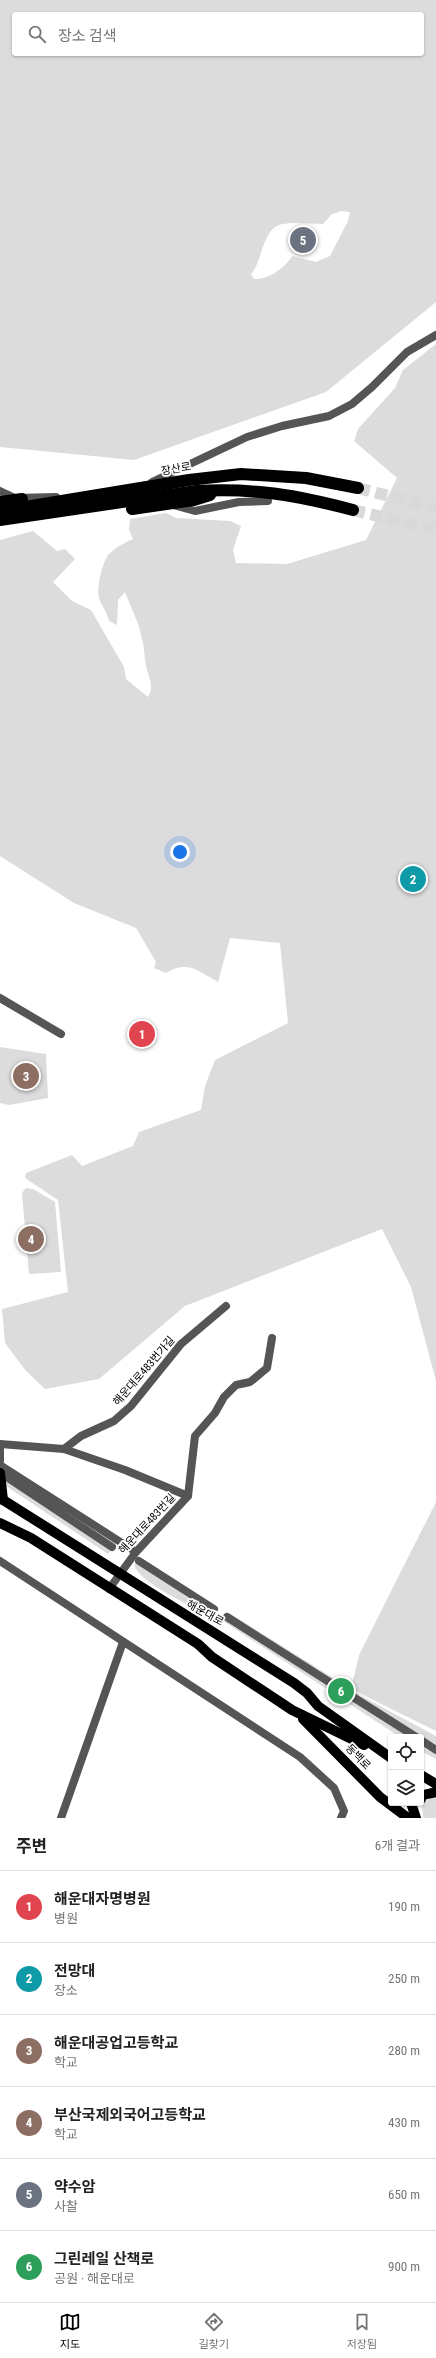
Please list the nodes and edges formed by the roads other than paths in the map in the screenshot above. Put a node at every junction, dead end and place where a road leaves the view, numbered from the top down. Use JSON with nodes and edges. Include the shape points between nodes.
{"nodes":[{"id":1,"x":436,"y":335,"type":"edge"},
{"id":2,"x":267,"y":474,"type":"junction"},
{"id":3,"x":358,"y":488,"type":"tunnel mouth"},
{"id":4,"x":226,"y":490,"type":"junction"},
{"id":5,"x":0,"y":491,"type":"edge"},
{"id":6,"x":66,"y":497,"type":"junction"},
{"id":7,"x":268,"y":501,"type":"dead end"},
{"id":8,"x":0,"y":502,"type":"edge"},
{"id":9,"x":353,"y":510,"type":"tunnel mouth"},
{"id":10,"x":0,"y":511,"type":"edge"},
{"id":11,"x":69,"y":513,"type":"junction"},
{"id":12,"x":0,"y":520,"type":"edge"},
{"id":13,"x":0,"y":524,"type":"edge"},
{"id":14,"x":0,"y":528,"type":"edge"},
{"id":15,"x":0,"y":998,"type":"edge"},
{"id":16,"x":61,"y":1034,"type":"dead end"},
{"id":17,"x":226,"y":1306,"type":"dead end"},
{"id":18,"x":272,"y":1338,"type":"dead end"},
{"id":19,"x":0,"y":1444,"type":"edge"},
{"id":20,"x":64,"y":1449,"type":"junction"},
{"id":21,"x":0,"y":1461,"type":"edge"},
{"id":22,"x":0,"y":1465,"type":"edge"},
{"id":23,"x":2,"y":1474,"type":"edge"},
{"id":24,"x":188,"y":1496,"type":"junction"},
{"id":25,"x":2,"y":1499,"type":"edge"},
{"id":26,"x":0,"y":1523,"type":"edge"},
{"id":27,"x":112,"y":1548,"type":"dead end"},
{"id":28,"x":136,"y":1552,"type":"junction"},
{"id":29,"x":0,"y":1561,"type":"edge"},
{"id":30,"x":139,"y":1562,"type":"dead end"},
{"id":31,"x":119,"y":1575,"type":"junction"},
{"id":32,"x":109,"y":1589,"type":"junction"},
{"id":33,"x":214,"y":1609,"type":"dead end"},
{"id":34,"x":227,"y":1617,"type":"dead end"},
{"id":35,"x":123,"y":1642,"type":"junction"},
{"id":36,"x":318,"y":1706,"type":"junction"},
{"id":37,"x":292,"y":1710,"type":"junction"},
{"id":38,"x":307,"y":1717,"type":"junction"},
{"id":39,"x":411,"y":1734,"type":"edge"},
{"id":40,"x":424,"y":1742,"type":"edge"},
{"id":41,"x":436,"y":1750,"type":"edge"},
{"id":42,"x":388,"y":1756,"type":"edge"},
{"id":43,"x":388,"y":1757,"type":"edge"},
{"id":44,"x":424,"y":1777,"type":"edge"},
{"id":45,"x":436,"y":1784,"type":"edge"},
{"id":46,"x":436,"y":1792,"type":"edge"},
{"id":47,"x":424,"y":1795,"type":"edge"},
{"id":48,"x":412,"y":1813,"type":"edge"},
{"id":49,"x":61,"y":1818,"type":"edge"},
{"id":50,"x":341,"y":1818,"type":"edge"}],
"edges":[{"from":1,"to":6,"type":"street","via":[[407,352],[352,404],[329,416],[247,437],[157,481]]},
{"from":2,"to":3,"type":"highway","name":"장산로"},
{"from":2,"to":8,"type":"highway","via":[[225,470],[184,473]]},
{"from":2,"to":10,"type":"highway","name":"장산로","via":[[202,478]]},
{"from":4,"to":9,"type":"highway","via":[[264,491],[307,498]]},
{"from":4,"to":12,"type":"highway","via":[[197,491]]},
{"from":4,"to":14,"type":"highway","via":[[194,500],[54,518]]},
{"from":5,"to":6,"type":"street","via":[[15,498]]},
{"from":6,"to":11,"type":"street"},
{"from":7,"to":11,"type":"street","via":[[239,502],[195,511],[164,502]]},
{"from":11,"to":13,"type":"street"},
{"from":15,"to":16,"type":"street"},
{"from":17,"to":20,"type":"street","name":"해운대로483번가길","via":[[181,1344],[131,1406],[114,1421],[81,1436]]},
{"from":18,"to":24,"type":"street","name":"해운대로483번길","via":[[267,1368],[250,1382],[236,1385],[195,1436]]},
{"from":19,"to":20,"type":"street"},
{"from":19,"to":21,"type":"street"},
{"from":20,"to":24,"type":"street"},
{"from":22,"to":28,"type":"street"},
{"from":23,"to":25,"type":"main road"},
{"from":23,"to":27,"type":"street"},
{"from":24,"to":28,"type":"street","name":"해운대로483번길"},
{"from":25,"to":31,"type":"main road","name":"해운대로"},
{"from":26,"to":32,"type":"main road","name":"해운대로","via":[[31,1538]]},
{"from":28,"to":31,"type":"street","name":"해운대로483번길"},
{"from":29,"to":35,"type":"street"},
{"from":30,"to":33,"type":"street"},
{"from":31,"to":32,"type":"street","name":"해운대로483번길"},
{"from":31,"to":36,"type":"main road","name":"해운대로","via":[[294,1683]]},
{"from":32,"to":37,"type":"main road","name":"해운대로","via":[[198,1644],[212,1657]]},
{"from":34,"to":39,"type":"street"},
{"from":35,"to":49,"type":"street"},
{"from":35,"to":50,"type":"street","via":[[300,1757],[334,1788],[344,1811]]},
{"from":36,"to":38,"type":"main road","via":[[309,1708]]},
{"from":36,"to":42,"type":"main road","name":"해운대로"},
{"from":37,"to":38,"type":"main road","name":"해운대로"},
{"from":37,"to":48,"type":"main road","name":"동백로","via":[[380,1797]]},
{"from":38,"to":43,"type":"main road","name":"해운대로"},
{"from":40,"to":41,"type":"street"},
{"from":44,"to":45,"type":"main road"},
{"from":46,"to":47,"type":"main road"}]}
